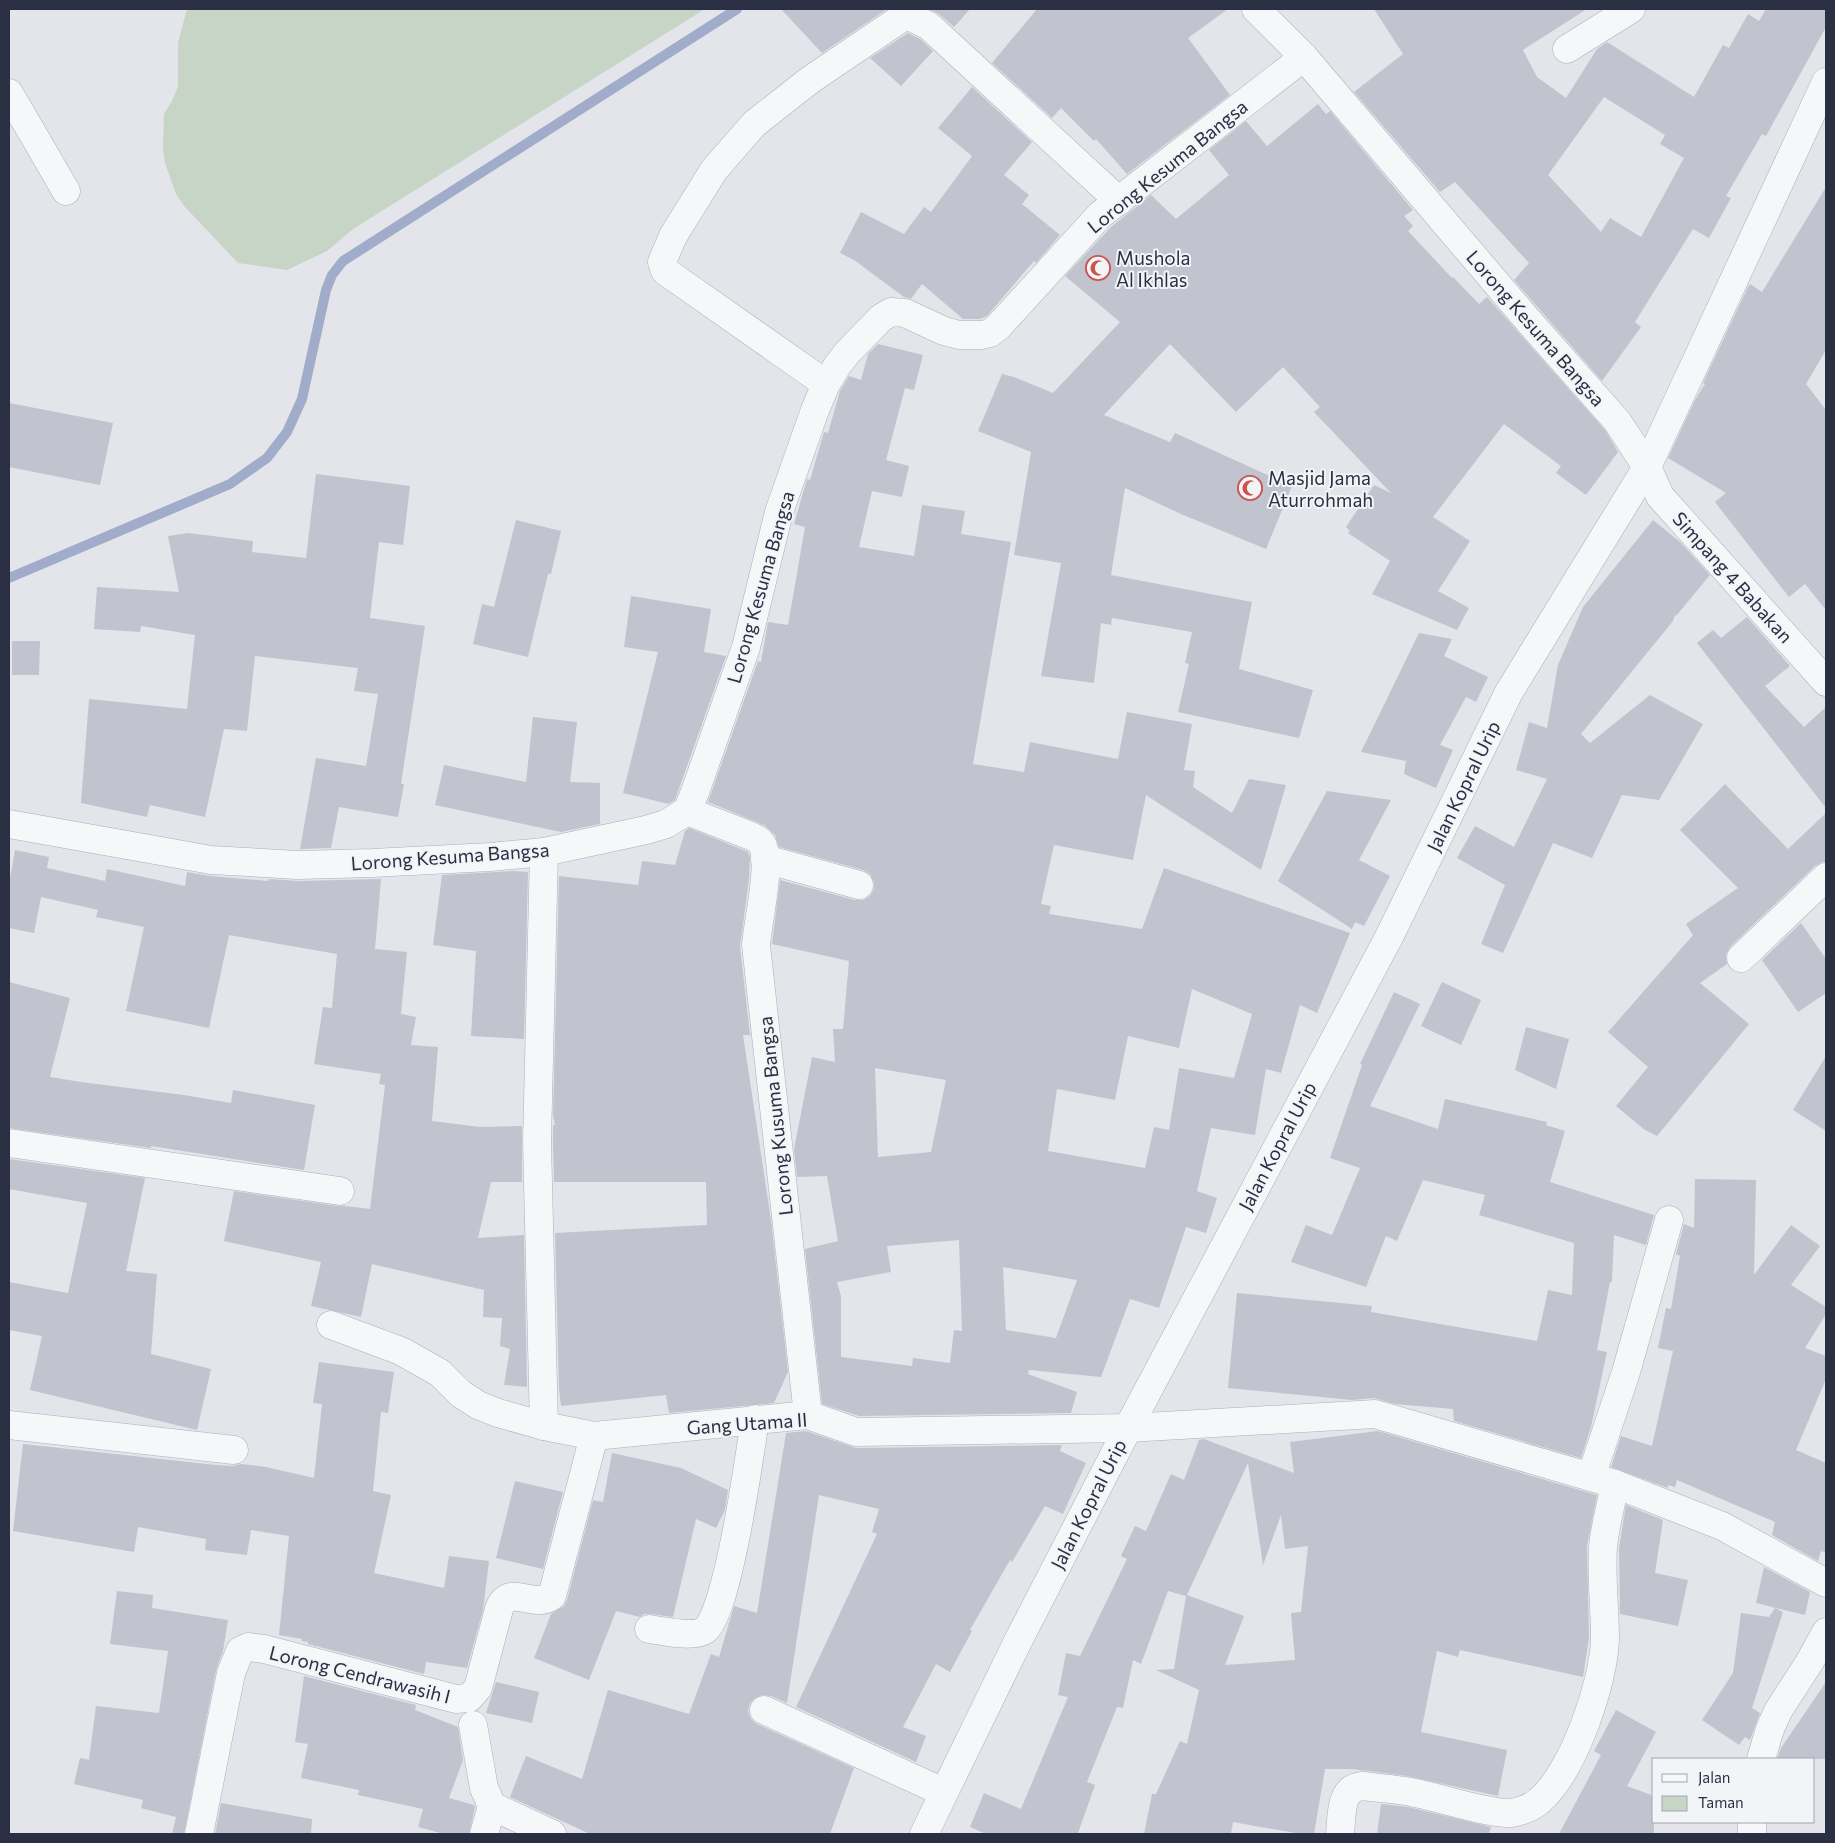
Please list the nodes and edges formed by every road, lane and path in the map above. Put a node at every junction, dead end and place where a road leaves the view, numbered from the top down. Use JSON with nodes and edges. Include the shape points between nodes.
{"nodes":[{"id":1,"x":1256,"y":9,"type":"edge"},
{"id":2,"x":1631,"y":9,"type":"edge"},
{"id":3,"x":1567,"y":49,"type":"dead end"},
{"id":4,"x":1304,"y":56,"type":"junction"},
{"id":5,"x":1826,"y":82,"type":"edge"},
{"id":6,"x":9,"y":93,"type":"edge"},
{"id":7,"x":66,"y":191,"type":"dead end"},
{"id":8,"x":1119,"y":201,"type":"junction"},
{"id":9,"x":826,"y":384,"type":"junction"},
{"id":10,"x":1647,"y":467,"type":"junction"},
{"id":11,"x":1826,"y":682,"type":"edge"},
{"id":12,"x":687,"y":810,"type":"junction"},
{"id":13,"x":9,"y":824,"type":"edge"},
{"id":14,"x":544,"y":852,"type":"junction"},
{"id":15,"x":765,"y":858,"type":"junction"},
{"id":16,"x":1826,"y":877,"type":"edge"},
{"id":17,"x":860,"y":885,"type":"dead end"},
{"id":18,"x":1741,"y":958,"type":"dead end"},
{"id":19,"x":9,"y":1142,"type":"edge"},
{"id":20,"x":340,"y":1191,"type":"dead end"},
{"id":21,"x":1669,"y":1220,"type":"dead end"},
{"id":22,"x":331,"y":1325,"type":"dead end"},
{"id":23,"x":808,"y":1415,"type":"junction"},
{"id":24,"x":755,"y":1419,"type":"junction"},
{"id":25,"x":9,"y":1425,"type":"edge"},
{"id":26,"x":544,"y":1426,"type":"junction"},
{"id":27,"x":1128,"y":1428,"type":"junction"},
{"id":28,"x":594,"y":1436,"type":"junction"},
{"id":29,"x":234,"y":1450,"type":"dead end"},
{"id":30,"x":1603,"y":1480,"type":"junction"},
{"id":31,"x":1826,"y":1583,"type":"edge"},
{"id":32,"x":649,"y":1630,"type":"dead end"},
{"id":33,"x":1826,"y":1632,"type":"edge"},
{"id":34,"x":764,"y":1710,"type":"dead end"},
{"id":35,"x":473,"y":1725,"type":"dead end"},
{"id":36,"x":1762,"y":1758,"type":"edge"},
{"id":37,"x":943,"y":1792,"type":"junction"},
{"id":38,"x":492,"y":1806,"type":"junction"},
{"id":39,"x":198,"y":1834,"type":"edge"},
{"id":40,"x":484,"y":1834,"type":"edge"},
{"id":41,"x":552,"y":1834,"type":"edge"},
{"id":42,"x":924,"y":1834,"type":"edge"},
{"id":43,"x":1340,"y":1834,"type":"edge"}],
"edges":[{"from":1,"to":4,"type":"street","name":"Lorong Kesuma Bangsa"},
{"from":2,"to":3,"type":"street"},
{"from":4,"to":8,"type":"street","name":"Lorong Kesuma Bangsa"},
{"from":4,"to":10,"type":"street","name":"Lorong Kesuma Bangsa","via":[[1617,421]]},
{"from":5,"to":10,"type":"street","name":"Jalan Kopral Urip"},
{"from":6,"to":7,"type":"street"},
{"from":8,"to":9,"type":"street","name":"Lorong Kesuma Bangsa","via":[[1100,215],[990,333],[960,335],[906,314],[891,312],[884,315],[847,353]]},
{"from":8,"to":9,"type":"street","via":[[929,26],[911,17],[903,17],[810,80],[754,124],[714,170],[673,236],[662,262],[665,271]]},
{"from":9,"to":12,"type":"street","name":"Lorong Kesuma Bangsa","via":[[779,512],[746,647]]},
{"from":10,"to":11,"type":"street","name":"Simpang 4 Babakan","via":[[1660,496]]},
{"from":10,"to":27,"type":"street","name":"Jalan Kopral Urip","via":[[1509,692],[1388,937]]},
{"from":12,"to":14,"type":"street","name":"Lorong Kesuma Bangsa","via":[[666,824],[646,830]]},
{"from":12,"to":15,"type":"street","via":[[760,841]]},
{"from":13,"to":14,"type":"street","name":"Lorong Kesuma Bangsa","via":[[211,860],[298,865]]},
{"from":14,"to":26,"type":"street","via":[[537,1142]]},
{"from":15,"to":17,"type":"street"},
{"from":15,"to":23,"type":"street","name":"Lorong Kusuma Bangsa","via":[[756,945]]},
{"from":16,"to":18,"type":"street"},
{"from":19,"to":20,"type":"street"},
{"from":21,"to":30,"type":"street","via":[[1626,1372]]},
{"from":22,"to":26,"type":"street","name":"Gang Utama II","via":[[401,1351],[440,1373],[460,1394],[478,1405]]},
{"from":23,"to":24,"type":"street","name":"Gang Utama II"},
{"from":23,"to":27,"type":"street","name":"Gang Utama II","via":[[856,1432]]},
{"from":24,"to":28,"type":"street","name":"Gang Utama II"},
{"from":24,"to":32,"type":"street","via":[[748,1473],[729,1566],[713,1620],[706,1630],[695,1634]]},
{"from":25,"to":29,"type":"street"},
{"from":26,"to":28,"type":"street","name":"Gang Utama II"},
{"from":27,"to":30,"type":"street","name":"Gang Utama II","via":[[1375,1414]]},
{"from":27,"to":37,"type":"street","name":"Jalan Kopral Urip"},
{"from":28,"to":39,"type":"street","name":"Lorong Cendrawasih I","via":[[552,1596],[543,1600],[511,1596],[503,1600],[478,1688],[469,1698],[456,1698],[264,1649],[248,1647],[240,1651],[231,1673]]},
{"from":30,"to":31,"type":"street","name":"Gang Utama II","via":[[1722,1526]]},
{"from":30,"to":43,"type":"street","via":[[1605,1639],[1598,1683],[1570,1757],[1548,1792],[1531,1806],[1501,1813],[1410,1792],[1354,1787],[1348,1792],[1343,1807]]},
{"from":33,"to":36,"type":"street","via":[[1778,1711]]},
{"from":34,"to":37,"type":"street"},
{"from":35,"to":38,"type":"street","via":[[484,1788]]},
{"from":37,"to":42,"type":"street","name":"Jalan Kopral Urip"},
{"from":38,"to":40,"type":"street"},
{"from":38,"to":41,"type":"street"}]}
